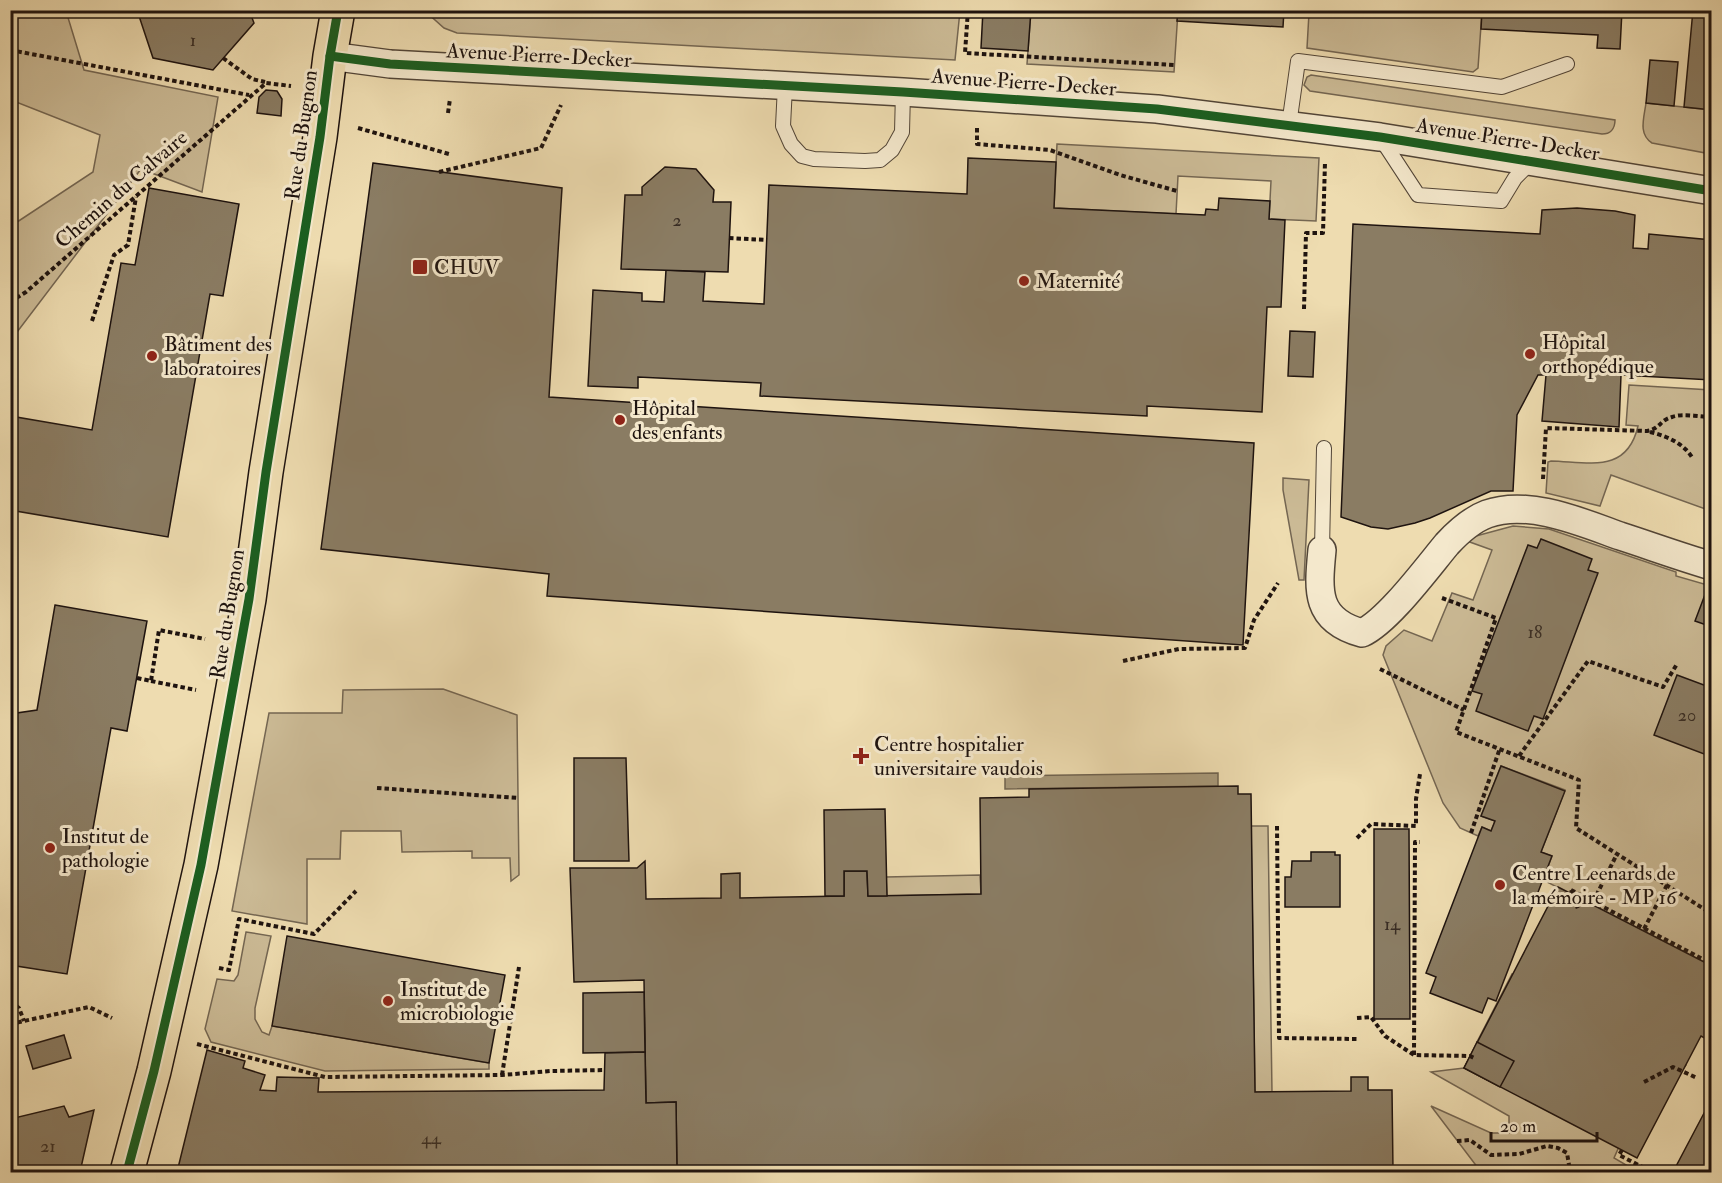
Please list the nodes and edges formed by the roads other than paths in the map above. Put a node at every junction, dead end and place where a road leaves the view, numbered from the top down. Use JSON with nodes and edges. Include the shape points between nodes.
{"nodes":[{"id":1,"x":338,"y":10,"type":"edge"},
{"id":2,"x":330,"y":56,"type":"junction"},
{"id":3,"x":1567,"y":64,"type":"dead end"},
{"id":4,"x":785,"y":86,"type":"junction"},
{"id":5,"x":903,"y":92,"type":"junction"},
{"id":6,"x":1289,"y":125,"type":"junction"},
{"id":7,"x":1380,"y":137,"type":"junction"},
{"id":8,"x":1532,"y":161,"type":"junction"},
{"id":9,"x":1712,"y":191,"type":"edge"},
{"id":10,"x":1324,"y":447,"type":"dead end"},
{"id":11,"x":1322,"y":550,"type":"joint"},
{"id":12,"x":1712,"y":566,"type":"edge"},
{"id":13,"x":127,"y":1173,"type":"edge"}],
"edges":[{"from":1,"to":2,"type":"main road","name":"Rue du Bugnon"},
{"from":2,"to":4,"type":"street","name":"Avenue Pierre-Decker","via":[[401,65]]},
{"from":2,"to":13,"type":"main road","name":"Rue du Bugnon","via":[[249,599],[201,865]]},
{"from":3,"to":6,"type":"lane","via":[[1502,87],[1298,61]]},
{"from":4,"to":5,"type":"street","name":"Avenue Pierre-Decker"},
{"from":4,"to":5,"type":"lane","via":[[783,126],[802,156],[865,162],[880,160],[892,150],[902,132]]},
{"from":5,"to":6,"type":"street","name":"Avenue Pierre-Decker","via":[[1157,109]]},
{"from":6,"to":7,"type":"street","name":"Avenue Pierre-Decker"},
{"from":7,"to":8,"type":"street","name":"Avenue Pierre-Decker"},
{"from":7,"to":8,"type":"lane","via":[[1418,195],[1501,201],[1515,178]]},
{"from":8,"to":9,"type":"street","name":"Avenue Pierre-Decker"},
{"from":10,"to":11,"type":"lane"},
{"from":11,"to":12,"type":"street","via":[[1321,596],[1327,612],[1340,625],[1362,633],[1412,586],[1456,534],[1488,513],[1538,511],[1562,516]]}]}
